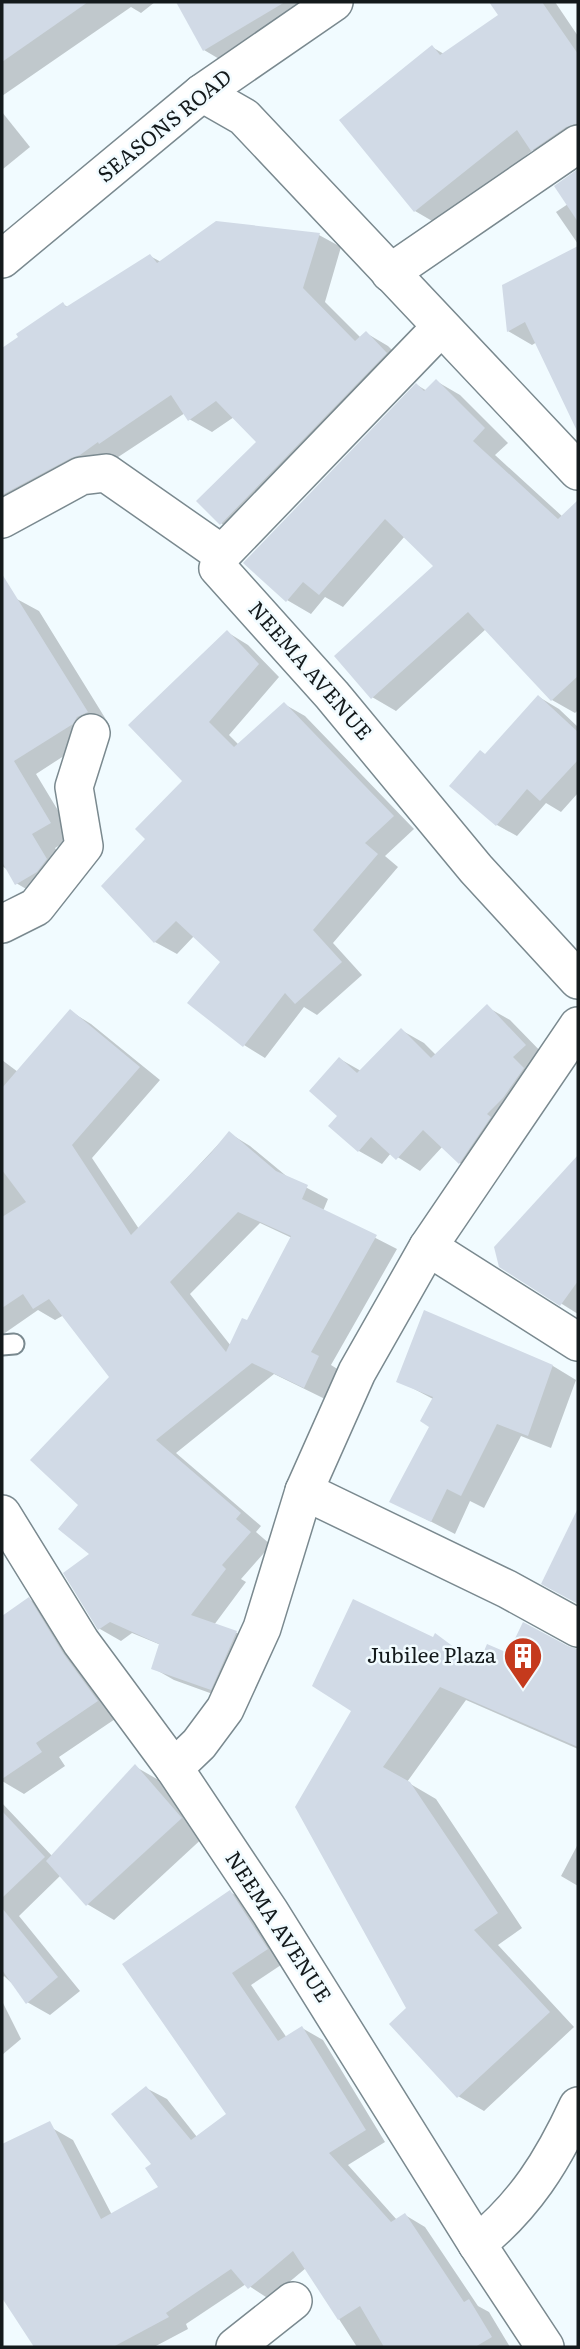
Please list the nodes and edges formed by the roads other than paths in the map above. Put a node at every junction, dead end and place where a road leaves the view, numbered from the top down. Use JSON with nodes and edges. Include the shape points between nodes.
{"nodes":[{"id":1,"x":334,"y":2,"type":"edge"},
{"id":2,"x":202,"y":93,"type":"junction"},
{"id":3,"x":578,"y":144,"type":"edge"},
{"id":4,"x":2,"y":259,"type":"edge"},
{"id":5,"x":390,"y":273,"type":"junction"},
{"id":6,"x":441,"y":327,"type":"junction"},
{"id":7,"x":578,"y":471,"type":"edge"},
{"id":8,"x":2,"y":520,"type":"edge"},
{"id":9,"x":222,"y":554,"type":"junction"},
{"id":10,"x":91,"y":733,"type":"dead end"},
{"id":11,"x":2,"y":924,"type":"edge"},
{"id":12,"x":578,"y":980,"type":"edge"},
{"id":13,"x":578,"y":1026,"type":"edge"},
{"id":14,"x":428,"y":1247,"type":"junction"},
{"id":15,"x":578,"y":1342,"type":"edge"},
{"id":16,"x":304,"y":1492,"type":"junction"},
{"id":17,"x":2,"y":1514,"type":"edge"},
{"id":18,"x":578,"y":1628,"type":"edge"},
{"id":19,"x":174,"y":1768,"type":"junction"},
{"id":20,"x":578,"y":2106,"type":"edge"},
{"id":21,"x":477,"y":2244,"type":"junction"},
{"id":22,"x":293,"y":2301,"type":"dead end"},
{"id":23,"x":234,"y":2347,"type":"edge"},
{"id":24,"x":545,"y":2347,"type":"edge"}],
"edges":[{"from":1,"to":2,"type":"street","name":"SEASONS ROAD"},
{"from":2,"to":4,"type":"street","name":"SEASONS ROAD"},
{"from":2,"to":5,"type":"street","via":[[244,117]]},
{"from":3,"to":5,"type":"street"},
{"from":5,"to":6,"type":"street"},
{"from":6,"to":7,"type":"street"},
{"from":6,"to":9,"type":"street"},
{"from":8,"to":9,"type":"street","via":[[81,476],[106,473]]},
{"from":9,"to":12,"type":"street","name":"NEEMA AVENUE","via":[[218,568],[332,695],[476,869]]},
{"from":10,"to":11,"type":"street","via":[[74,787],[84,846],[36,907]]},
{"from":13,"to":14,"type":"street"},
{"from":14,"to":15,"type":"street"},
{"from":14,"to":16,"type":"street","via":[[357,1371]]},
{"from":16,"to":18,"type":"street"},
{"from":16,"to":19,"type":"street","via":[[262,1628],[225,1709]]},
{"from":17,"to":19,"type":"street","name":"NEEMA AVENUE","via":[[82,1642]]},
{"from":19,"to":21,"type":"street","name":"NEEMA AVENUE","via":[[270,1912]]},
{"from":20,"to":21,"type":"street","via":[[533,2188],[504,2222]]},
{"from":21,"to":24,"type":"street","name":"NEEMA AVENUE"},
{"from":22,"to":23,"type":"street"}]}
